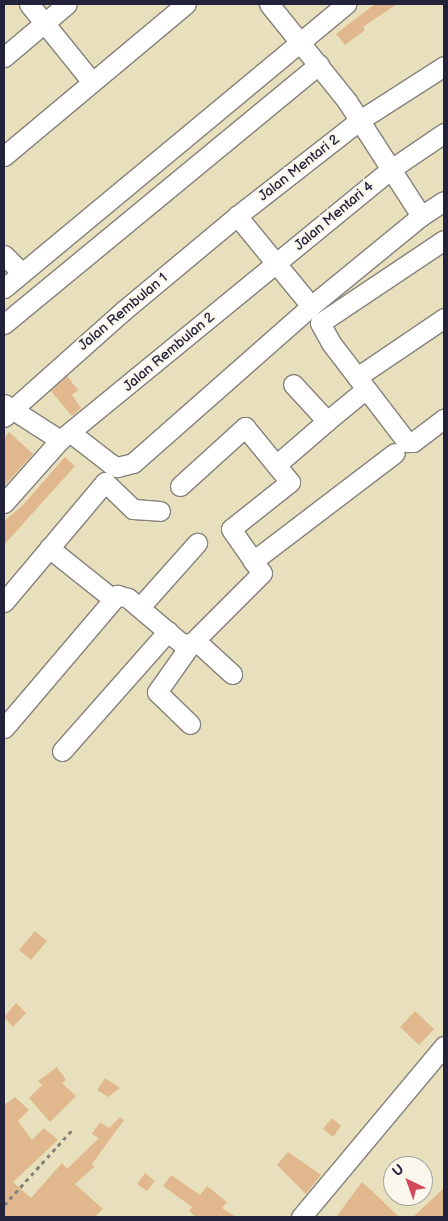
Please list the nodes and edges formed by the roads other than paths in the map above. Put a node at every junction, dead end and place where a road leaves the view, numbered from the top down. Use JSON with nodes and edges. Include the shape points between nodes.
{"nodes":[{"id":1,"x":29,"y":4,"type":"edge"},
{"id":2,"x":67,"y":4,"type":"edge"},
{"id":3,"x":186,"y":4,"type":"edge"},
{"id":4,"x":270,"y":4,"type":"edge"},
{"id":5,"x":346,"y":4,"type":"edge"},
{"id":6,"x":43,"y":22,"type":"junction"},
{"id":7,"x":301,"y":42,"type":"junction"},
{"id":8,"x":4,"y":56,"type":"edge"},
{"id":9,"x":319,"y":64,"type":"junction"},
{"id":10,"x":444,"y":66,"type":"edge"},
{"id":11,"x":92,"y":82,"type":"junction"},
{"id":12,"x":360,"y":120,"type":"junction"},
{"id":13,"x":444,"y":133,"type":"edge"},
{"id":14,"x":4,"y":156,"type":"edge"},
{"id":15,"x":391,"y":169,"type":"junction"},
{"id":16,"x":444,"y":201,"type":"edge"},
{"id":17,"x":237,"y":216,"type":"junction"},
{"id":18,"x":421,"y":216,"type":"junction"},
{"id":19,"x":444,"y":240,"type":"edge"},
{"id":20,"x":4,"y":255,"type":"edge"},
{"id":21,"x":276,"y":264,"type":"junction"},
{"id":22,"x":21,"y":272,"type":"junction"},
{"id":23,"x":4,"y":288,"type":"edge"},
{"id":24,"x":311,"y":306,"type":"junction"},
{"id":25,"x":444,"y":318,"type":"edge"},
{"id":26,"x":4,"y":324,"type":"edge"},
{"id":27,"x":361,"y":383,"type":"junction"},
{"id":28,"x":293,"y":384,"type":"dead end"},
{"id":29,"x":6,"y":410,"type":"edge"},
{"id":30,"x":444,"y":419,"type":"edge"},
{"id":31,"x":327,"y":421,"type":"junction"},
{"id":32,"x":66,"y":437,"type":"junction"},
{"id":33,"x":395,"y":453,"type":"dead end"},
{"id":34,"x":276,"y":465,"type":"junction"},
{"id":35,"x":180,"y":486,"type":"dead end"},
{"id":36,"x":4,"y":503,"type":"edge"},
{"id":37,"x":160,"y":510,"type":"dead end"},
{"id":38,"x":197,"y":543,"type":"dead end"},
{"id":39,"x":49,"y":548,"type":"junction"},
{"id":40,"x":253,"y":561,"type":"junction"},
{"id":41,"x":113,"y":599,"type":"junction"},
{"id":42,"x":4,"y":602,"type":"edge"},
{"id":43,"x":140,"y":607,"type":"junction"},
{"id":44,"x":168,"y":631,"type":"junction"},
{"id":45,"x":194,"y":643,"type":"junction"},
{"id":46,"x":232,"y":674,"type":"dead end"},
{"id":47,"x":190,"y":724,"type":"dead end"},
{"id":48,"x":4,"y":728,"type":"edge"},
{"id":49,"x":62,"y":751,"type":"dead end"},
{"id":50,"x":444,"y":1046,"type":"edge"},
{"id":51,"x":301,"y":1217,"type":"edge"}],
"edges":[{"from":1,"to":6,"type":"street"},
{"from":2,"to":6,"type":"street"},
{"from":3,"to":11,"type":"street"},
{"from":4,"to":7,"type":"street"},
{"from":5,"to":7,"type":"street"},
{"from":6,"to":8,"type":"street"},
{"from":6,"to":11,"type":"street"},
{"from":7,"to":9,"type":"street"},
{"from":7,"to":22,"type":"street"},
{"from":9,"to":12,"type":"street"},
{"from":9,"to":26,"type":"street"},
{"from":10,"to":12,"type":"street","name":"Jalan Mentari 2"},
{"from":11,"to":14,"type":"street"},
{"from":12,"to":15,"type":"street"},
{"from":12,"to":17,"type":"street","name":"Jalan Mentari 2"},
{"from":13,"to":15,"type":"street","name":"Jalan Mentari 4"},
{"from":15,"to":18,"type":"street"},
{"from":15,"to":21,"type":"street","name":"Jalan Mentari 4"},
{"from":16,"to":18,"type":"street"},
{"from":17,"to":21,"type":"street"},
{"from":17,"to":29,"type":"street","name":"Jalan Rembulan 1"},
{"from":18,"to":24,"type":"street"},
{"from":19,"to":27,"type":"street","via":[[320,323]]},
{"from":20,"to":22,"type":"street"},
{"from":21,"to":24,"type":"street"},
{"from":21,"to":32,"type":"street","name":"Jalan Rembulan 2"},
{"from":22,"to":23,"type":"street"},
{"from":24,"to":32,"type":"street","via":[[134,463],[117,467]]},
{"from":25,"to":27,"type":"street"},
{"from":27,"to":30,"type":"street","via":[[407,442],[412,442]]},
{"from":27,"to":31,"type":"street"},
{"from":28,"to":31,"type":"street"},
{"from":29,"to":32,"type":"street"},
{"from":31,"to":34,"type":"street"},
{"from":32,"to":36,"type":"street","name":"Jalan Rembulan 2"},
{"from":33,"to":40,"type":"street"},
{"from":34,"to":35,"type":"street","via":[[245,427]]},
{"from":34,"to":40,"type":"street","via":[[290,482],[231,529]]},
{"from":37,"to":39,"type":"street","via":[[133,509],[105,482]]},
{"from":38,"to":43,"type":"street"},
{"from":39,"to":41,"type":"street"},
{"from":39,"to":42,"type":"street"},
{"from":40,"to":45,"type":"street","via":[[262,573]]},
{"from":41,"to":43,"type":"street","via":[[124,595]]},
{"from":41,"to":48,"type":"street"},
{"from":43,"to":44,"type":"street"},
{"from":44,"to":45,"type":"street","via":[[186,645]]},
{"from":44,"to":49,"type":"street"},
{"from":45,"to":46,"type":"street"},
{"from":45,"to":47,"type":"street","via":[[157,690],[159,696]]},
{"from":50,"to":51,"type":"street"}]}
